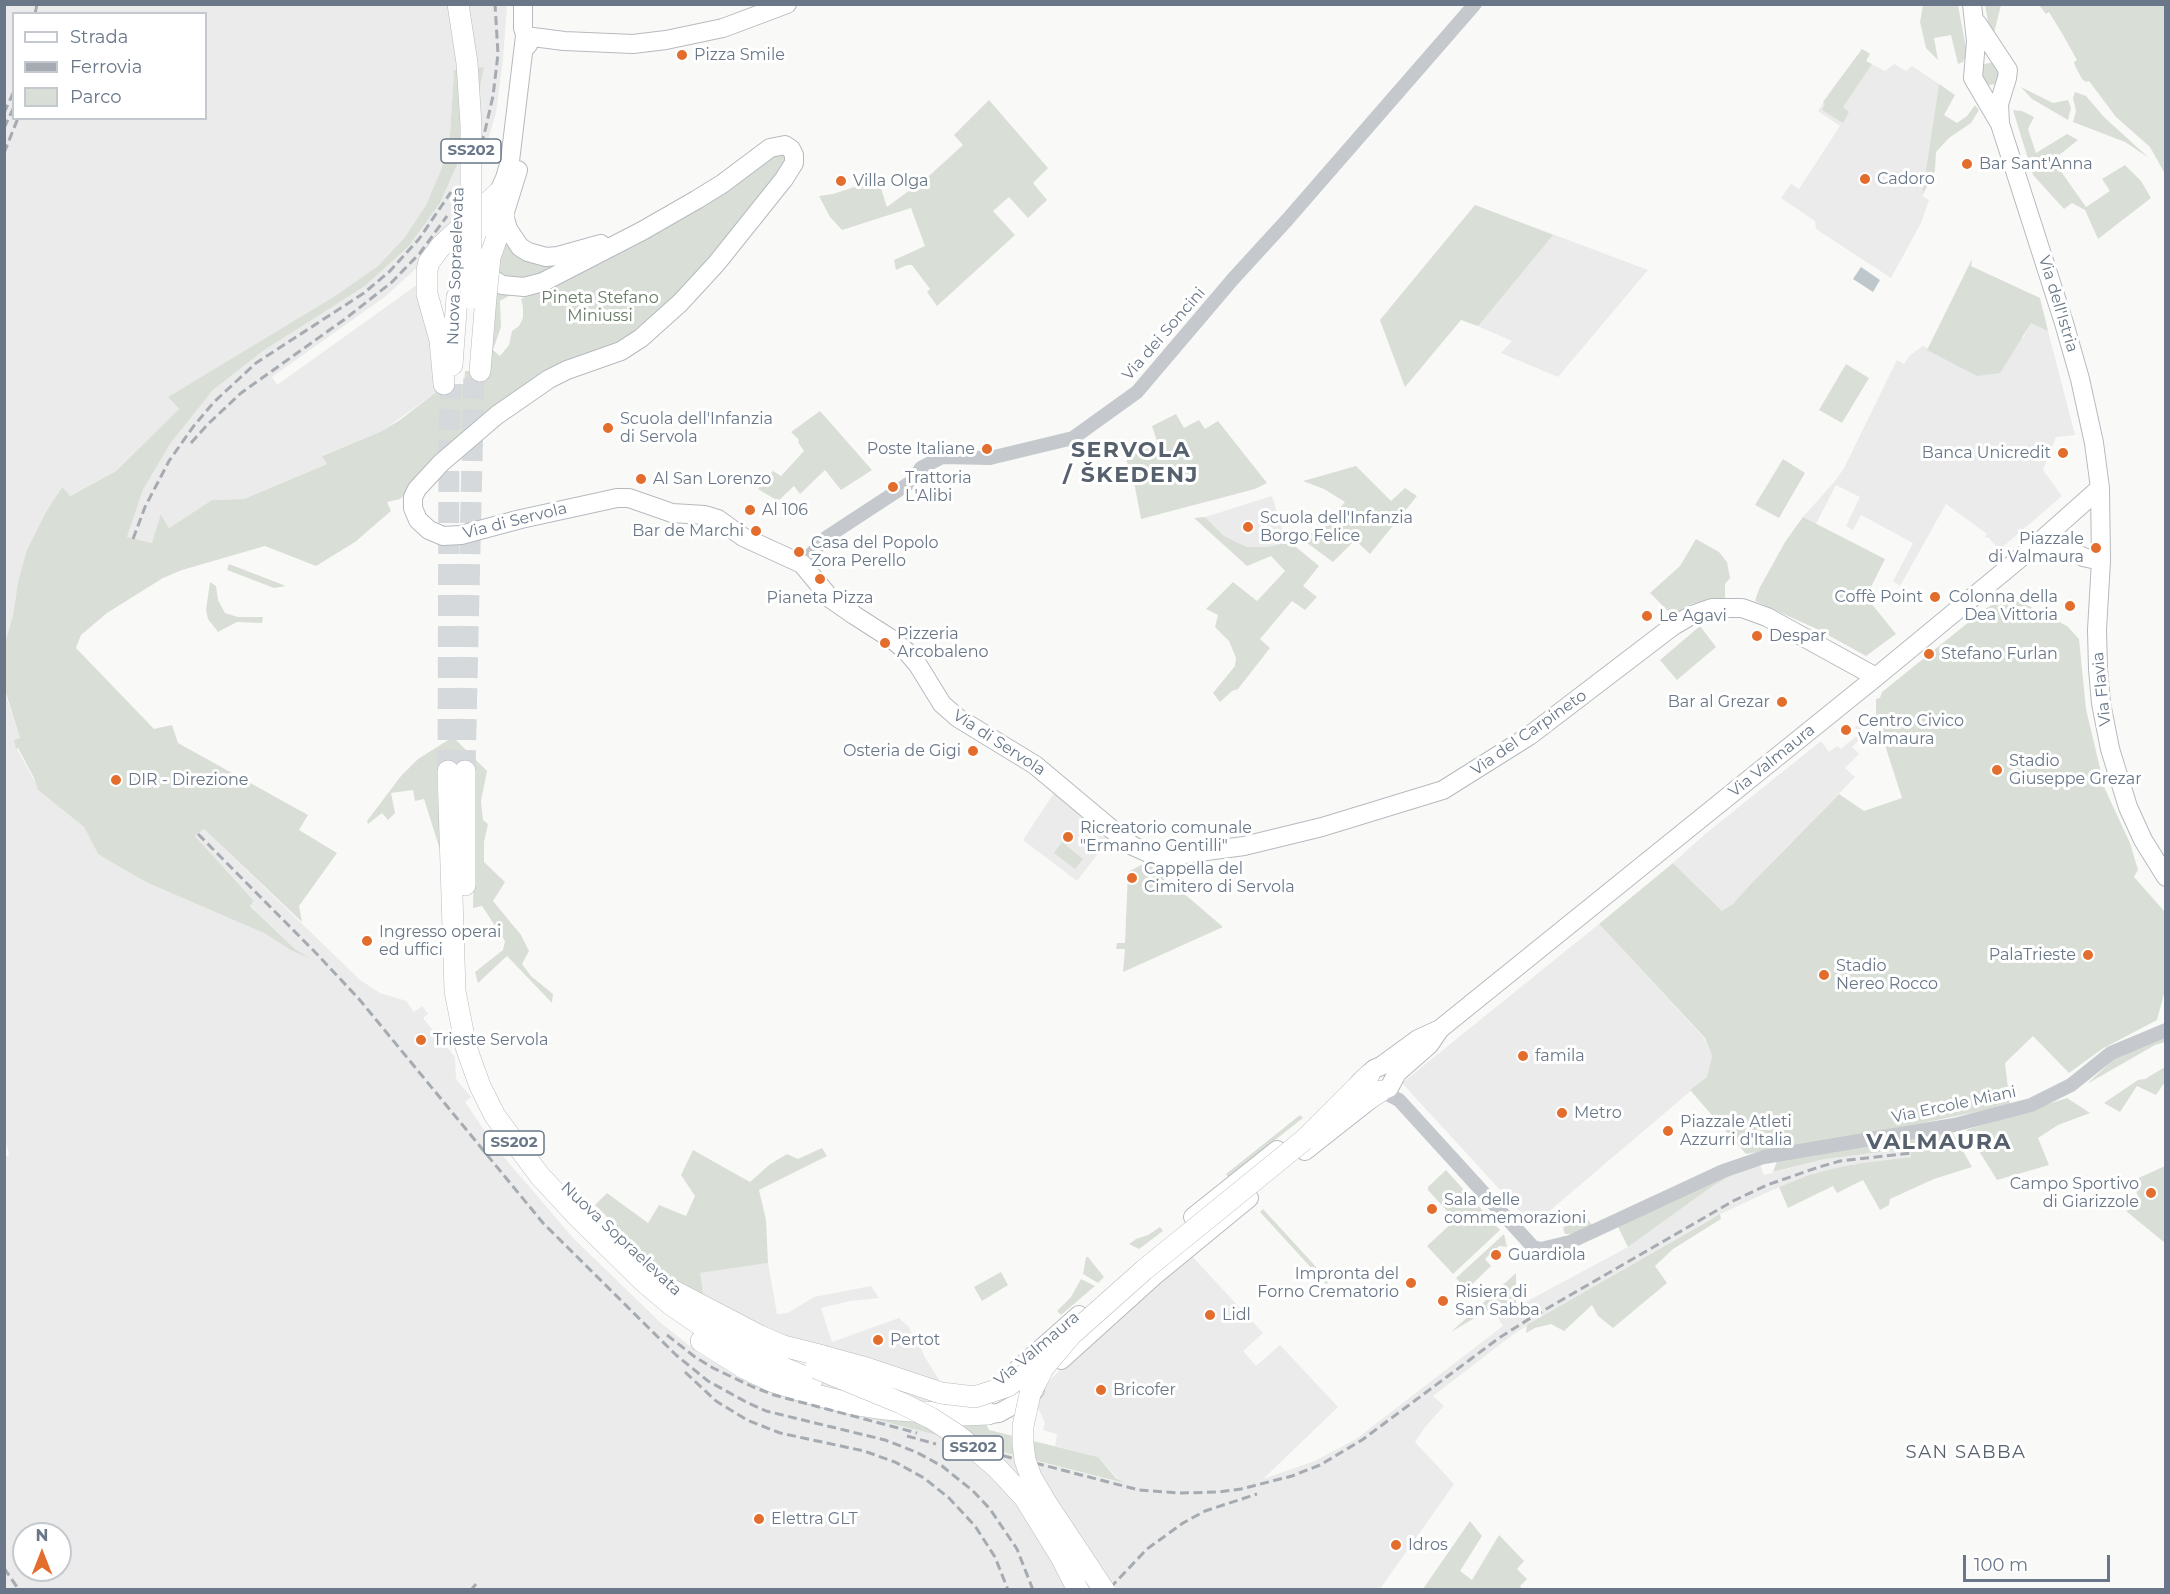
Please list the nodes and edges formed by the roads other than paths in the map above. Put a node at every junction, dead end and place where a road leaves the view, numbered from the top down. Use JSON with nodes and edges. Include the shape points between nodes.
{"nodes":[{"id":1,"x":445,"y":4,"type":"edge"},
{"id":2,"x":458,"y":4,"type":"edge"},
{"id":3,"x":523,"y":4,"type":"edge"},
{"id":4,"x":788,"y":4,"type":"edge"},
{"id":5,"x":1475,"y":4,"type":"edge"},
{"id":6,"x":1973,"y":12,"type":"edge"},
{"id":7,"x":525,"y":36,"type":"junction"},
{"id":8,"x":2001,"y":59,"type":"junction"},
{"id":9,"x":1974,"y":65,"type":"junction"},
{"id":10,"x":2007,"y":78,"type":"junction"},
{"id":11,"x":1981,"y":88,"type":"junction"},
{"id":12,"x":2000,"y":124,"type":"junction"},
{"id":13,"x":498,"y":193,"type":"junction"},
{"id":14,"x":504,"y":215,"type":"junction"},
{"id":15,"x":640,"y":232,"type":"junction"},
{"id":16,"x":471,"y":297,"type":"junction"},
{"id":17,"x":477,"y":371,"type":"tunnel mouth"},
{"id":18,"x":2100,"y":488,"type":"junction"},
{"id":19,"x":2036,"y":545,"type":"junction"},
{"id":20,"x":2101,"y":561,"type":"junction"},
{"id":21,"x":802,"y":564,"type":"junction"},
{"id":22,"x":1876,"y":677,"type":"junction"},
{"id":23,"x":1151,"y":854,"type":"joint"},
{"id":24,"x":2166,"y":877,"type":"edge"},
{"id":25,"x":2166,"y":1030,"type":"edge"},
{"id":26,"x":1386,"y":1082,"type":"junction"},
{"id":27,"x":578,"y":1217,"type":"junction"},
{"id":28,"x":1053,"y":1355,"type":"junction"},
{"id":29,"x":817,"y":1368,"type":"junction"},
{"id":30,"x":989,"y":1414,"type":"junction"},
{"id":31,"x":1063,"y":1590,"type":"edge"},
{"id":32,"x":1078,"y":1590,"type":"edge"},
{"id":33,"x":1104,"y":1590,"type":"edge"}],
"edges":[{"from":1,"to":16,"type":"highway","name":"Nuova Sopraelevata","number":"SS202","via":[[458,95]]},
{"from":2,"to":16,"type":"highway","name":"Nuova Sopraelevata","number":"SS202","bridge":true,"via":[[470,104]]},
{"from":3,"to":7,"type":"main road"},
{"from":4,"to":7,"type":"main road","via":[[723,28],[633,44]]},
{"from":5,"to":21,"type":"street","name":"Via dei Soncini","via":[[1137,392],[1073,438],[990,458],[942,457],[827,537]]},
{"from":6,"to":8,"type":"main road","name":"Via dell'Istria"},
{"from":6,"to":9,"type":"main road","name":"Via dell'Istria"},
{"from":7,"to":13,"type":"main road","name":"Via di Servola","via":[[510,161]]},
{"from":7,"to":14,"type":"main road","via":[[532,58],[527,114],[516,179]]},
{"from":8,"to":9,"type":"main road","via":[[1984,57]]},
{"from":8,"to":10,"type":"main road","name":"Via dell'Istria","via":[[2006,64]]},
{"from":9,"to":11,"type":"main road","name":"Via dell'Istria","via":[[1973,78]]},
{"from":10,"to":11,"type":"main road","via":[[1997,89]]},
{"from":10,"to":12,"type":"main road","name":"Via dell'Istria","via":[[1999,104]]},
{"from":11,"to":12,"type":"main road","name":"Via dell'Istria"},
{"from":12,"to":18,"type":"main road","name":"Via dell'Istria","via":[[2075,361]]},
{"from":13,"to":15,"type":"main road","name":"Via di Servola","via":[[480,251],[485,271],[502,285],[524,287],[543,282]]},
{"from":13,"to":16,"type":"highway","name":"Nuova Sopraelevata","number":"SS202","via":[[429,262],[427,294],[447,384]]},
{"from":14,"to":15,"type":"main road","name":"Via di Servola","via":[[520,247],[546,256]]},
{"from":14,"to":16,"type":"highway","bridge":true},
{"from":15,"to":21,"type":"main road","name":"Via di Servola","via":[[722,184],[770,148],[785,145],[794,155],[791,170],[680,303],[621,351],[549,379],[497,415],[417,489],[412,508],[429,530],[444,536],[629,498],[662,512],[712,516],[743,537]]},
{"from":16,"to":17,"type":"highway"},
{"from":18,"to":19,"type":"main road","name":"Via Valmaura"},
{"from":18,"to":20,"type":"main road"},
{"from":19,"to":20,"type":"main road","via":[[2061,544],[2083,557]]},
{"from":19,"to":22,"type":"main road","name":"Via Valmaura"},
{"from":20,"to":24,"type":"main road","name":"Via Flavia","via":[[2098,669],[2106,728],[2128,807]]},
{"from":21,"to":23,"type":"main road","name":"Via di Servola","via":[[831,599],[906,651],[924,672],[942,704],[958,718],[1035,765],[1133,846]]},
{"from":22,"to":23,"type":"main road","name":"Via del Carpineto","via":[[1767,616],[1742,608],[1712,608],[1673,627],[1529,736],[1443,790],[1244,846],[1168,856]]},
{"from":22,"to":26,"type":"main road","name":"Via Valmaura","via":[[1440,1029],[1429,1045]]},
{"from":25,"to":26,"type":"street","name":"Via Ercole Miani","via":[[2111,1053],[2071,1085],[2031,1105],[1954,1125],[1764,1157],[1723,1171],[1570,1242],[1541,1249],[1533,1246]]},
{"from":26,"to":28,"type":"highway","bridge":true,"via":[[1304,1140],[1144,1270]]},
{"from":26,"to":30,"type":"main road","name":"Via Valmaura","via":[[1154,1276],[1070,1350],[1026,1398],[999,1413]]},
{"from":26,"to":30,"type":"main road","name":"Via Valmaura","via":[[1142,1259],[1010,1376],[979,1392],[981,1405]]},
{"from":27,"to":29,"type":"highway","name":"Nuova Sopraelevata","number":"SS202","via":[[643,1281],[694,1322],[748,1353]]},
{"from":27,"to":29,"type":"highway","name":"Nuova Sopraelevata","number":"SS202","via":[[527,1161],[495,1116],[466,1047],[455,991],[457,771],[467,994],[490,1080],[511,1120],[548,1169],[674,1291],[783,1346]]},
{"from":27,"to":30,"type":"highway","via":[[659,1307],[707,1346],[744,1368],[808,1393],[852,1404]]},
{"from":28,"to":29,"type":"highway","bridge":true,"via":[[1008,1386],[975,1397],[941,1393],[864,1366]]},
{"from":28,"to":33,"type":"highway","bridge":true,"via":[[1030,1394],[1023,1426],[1025,1460],[1045,1502]]},
{"from":29,"to":31,"type":"highway","name":"Nuova Sopraelevata","number":"SS202","via":[[946,1443],[988,1477],[1035,1537]]},
{"from":29,"to":32,"type":"highway","name":"Nuova Sopraelevata","number":"SS202","bridge":true,"via":[[901,1403],[976,1450],[1024,1497]]}]}
